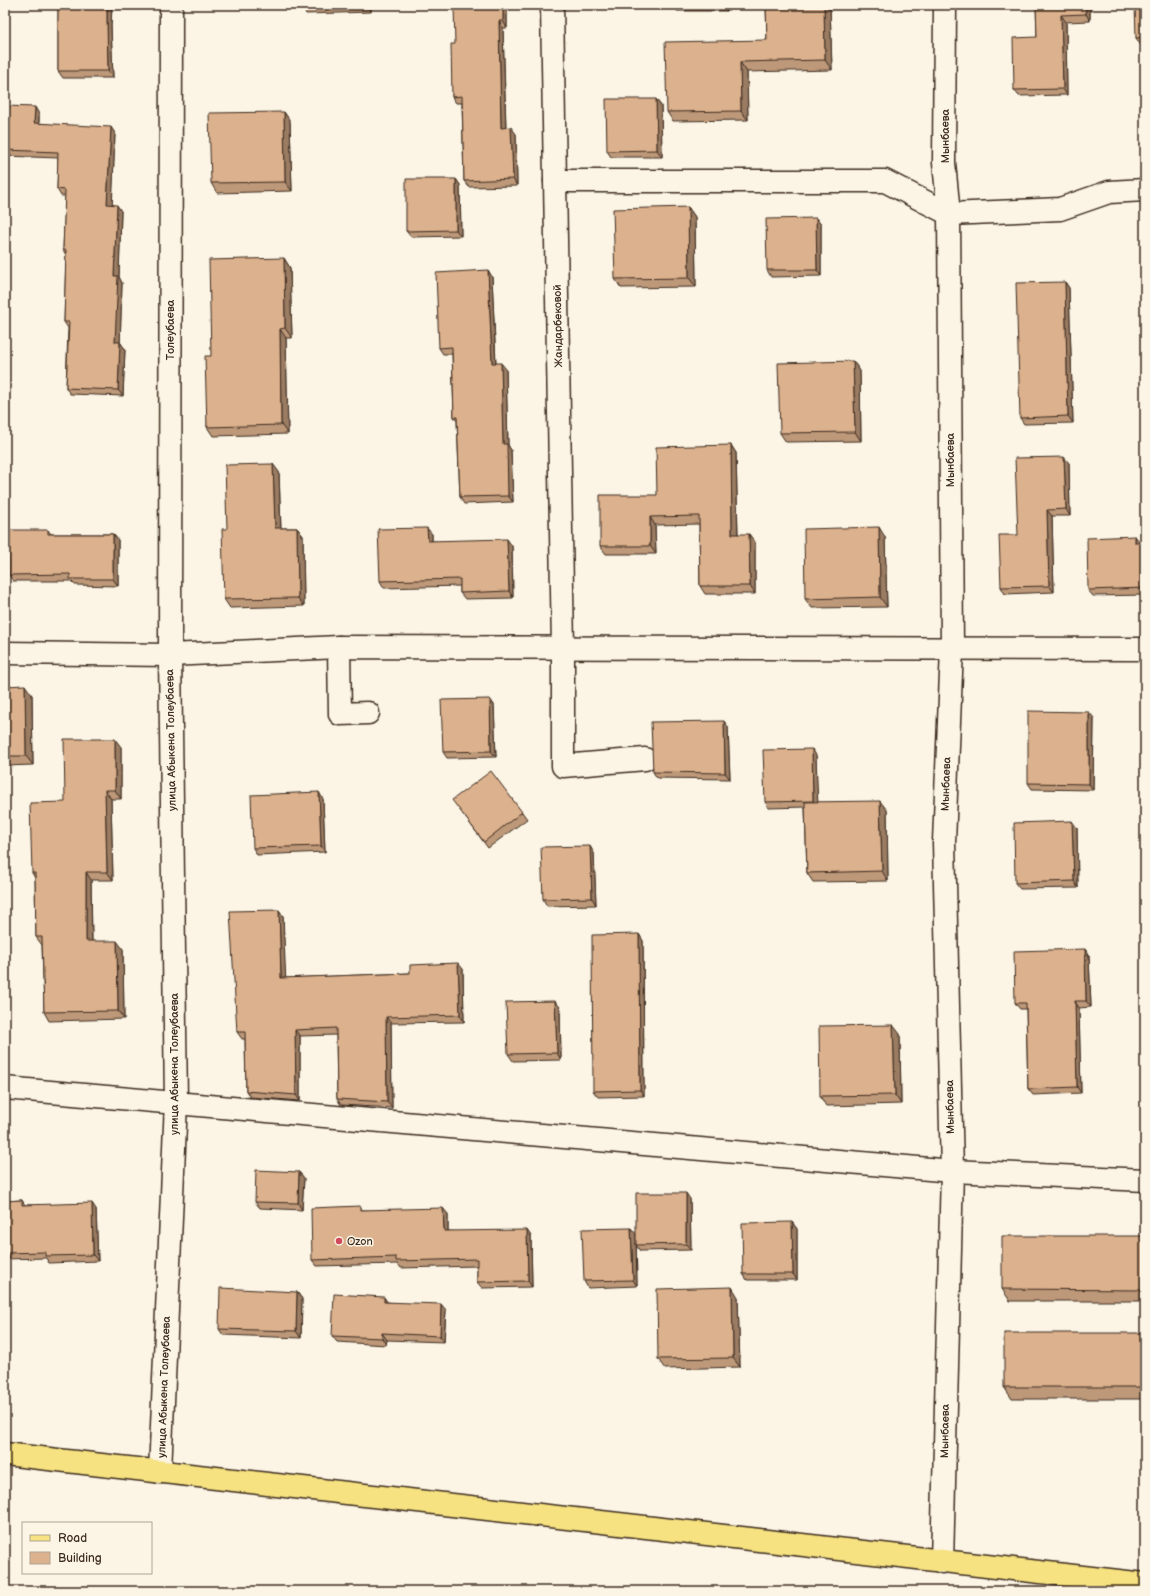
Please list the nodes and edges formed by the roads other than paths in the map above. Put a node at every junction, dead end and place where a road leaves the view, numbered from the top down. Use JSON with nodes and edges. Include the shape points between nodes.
{"nodes":[{"id":1,"x":171,"y":5,"type":"edge"},
{"id":2,"x":552,"y":5,"type":"edge"},
{"id":3,"x":945,"y":5,"type":"edge"},
{"id":4,"x":555,"y":181,"type":"junction"},
{"id":5,"x":1145,"y":190,"type":"edge"},
{"id":6,"x":949,"y":214,"type":"junction"},
{"id":7,"x":339,"y":647,"type":"junction"},
{"id":8,"x":563,"y":648,"type":"junction"},
{"id":9,"x":952,"y":649,"type":"junction"},
{"id":10,"x":1145,"y":649,"type":"edge"},
{"id":11,"x":5,"y":653,"type":"edge"},
{"id":12,"x":170,"y":655,"type":"junction"},
{"id":13,"x":368,"y":713,"type":"dead end"},
{"id":14,"x":645,"y":759,"type":"dead end"},
{"id":15,"x":5,"y":1088,"type":"edge"},
{"id":16,"x":176,"y":1102,"type":"junction"},
{"id":17,"x":952,"y":1171,"type":"junction"},
{"id":18,"x":1145,"y":1180,"type":"edge"},
{"id":19,"x":5,"y":1454,"type":"edge"},
{"id":20,"x":160,"y":1472,"type":"junction"},
{"id":21,"x":942,"y":1562,"type":"junction"},
{"id":22,"x":1145,"y":1584,"type":"edge"}],
"edges":[{"from":1,"to":12,"type":"street","name":"Толеубаева"},
{"from":2,"to":4,"type":"street","name":"Жандарбековой"},
{"from":3,"to":6,"type":"street","name":"Мынбаева","via":[[944,164]]},
{"from":4,"to":6,"type":"street","via":[[885,180]]},
{"from":4,"to":8,"type":"street","name":"Жандарбековой"},
{"from":5,"to":6,"type":"street","via":[[1108,192],[1060,209]]},
{"from":6,"to":9,"type":"street","name":"Мынбаева"},
{"from":7,"to":8,"type":"street"},
{"from":7,"to":12,"type":"street"},
{"from":7,"to":13,"type":"street","via":[[340,714]]},
{"from":8,"to":9,"type":"street"},
{"from":8,"to":14,"type":"street","name":"Жандарбековой","via":[[563,766]]},
{"from":9,"to":10,"type":"street"},
{"from":9,"to":17,"type":"street","name":"Мынбаева","via":[[944,842]]},
{"from":11,"to":12,"type":"street"},
{"from":12,"to":16,"type":"street","name":"улица Абыкена Толеубаева"},
{"from":15,"to":16,"type":"street"},
{"from":16,"to":17,"type":"street"},
{"from":16,"to":20,"type":"street","name":"улица Абыкена Толеубаева"},
{"from":17,"to":18,"type":"street"},
{"from":17,"to":21,"type":"street","name":"Мынбаева"},
{"from":19,"to":20,"type":"main road"},
{"from":20,"to":21,"type":"main road"},
{"from":21,"to":22,"type":"main road"}]}
